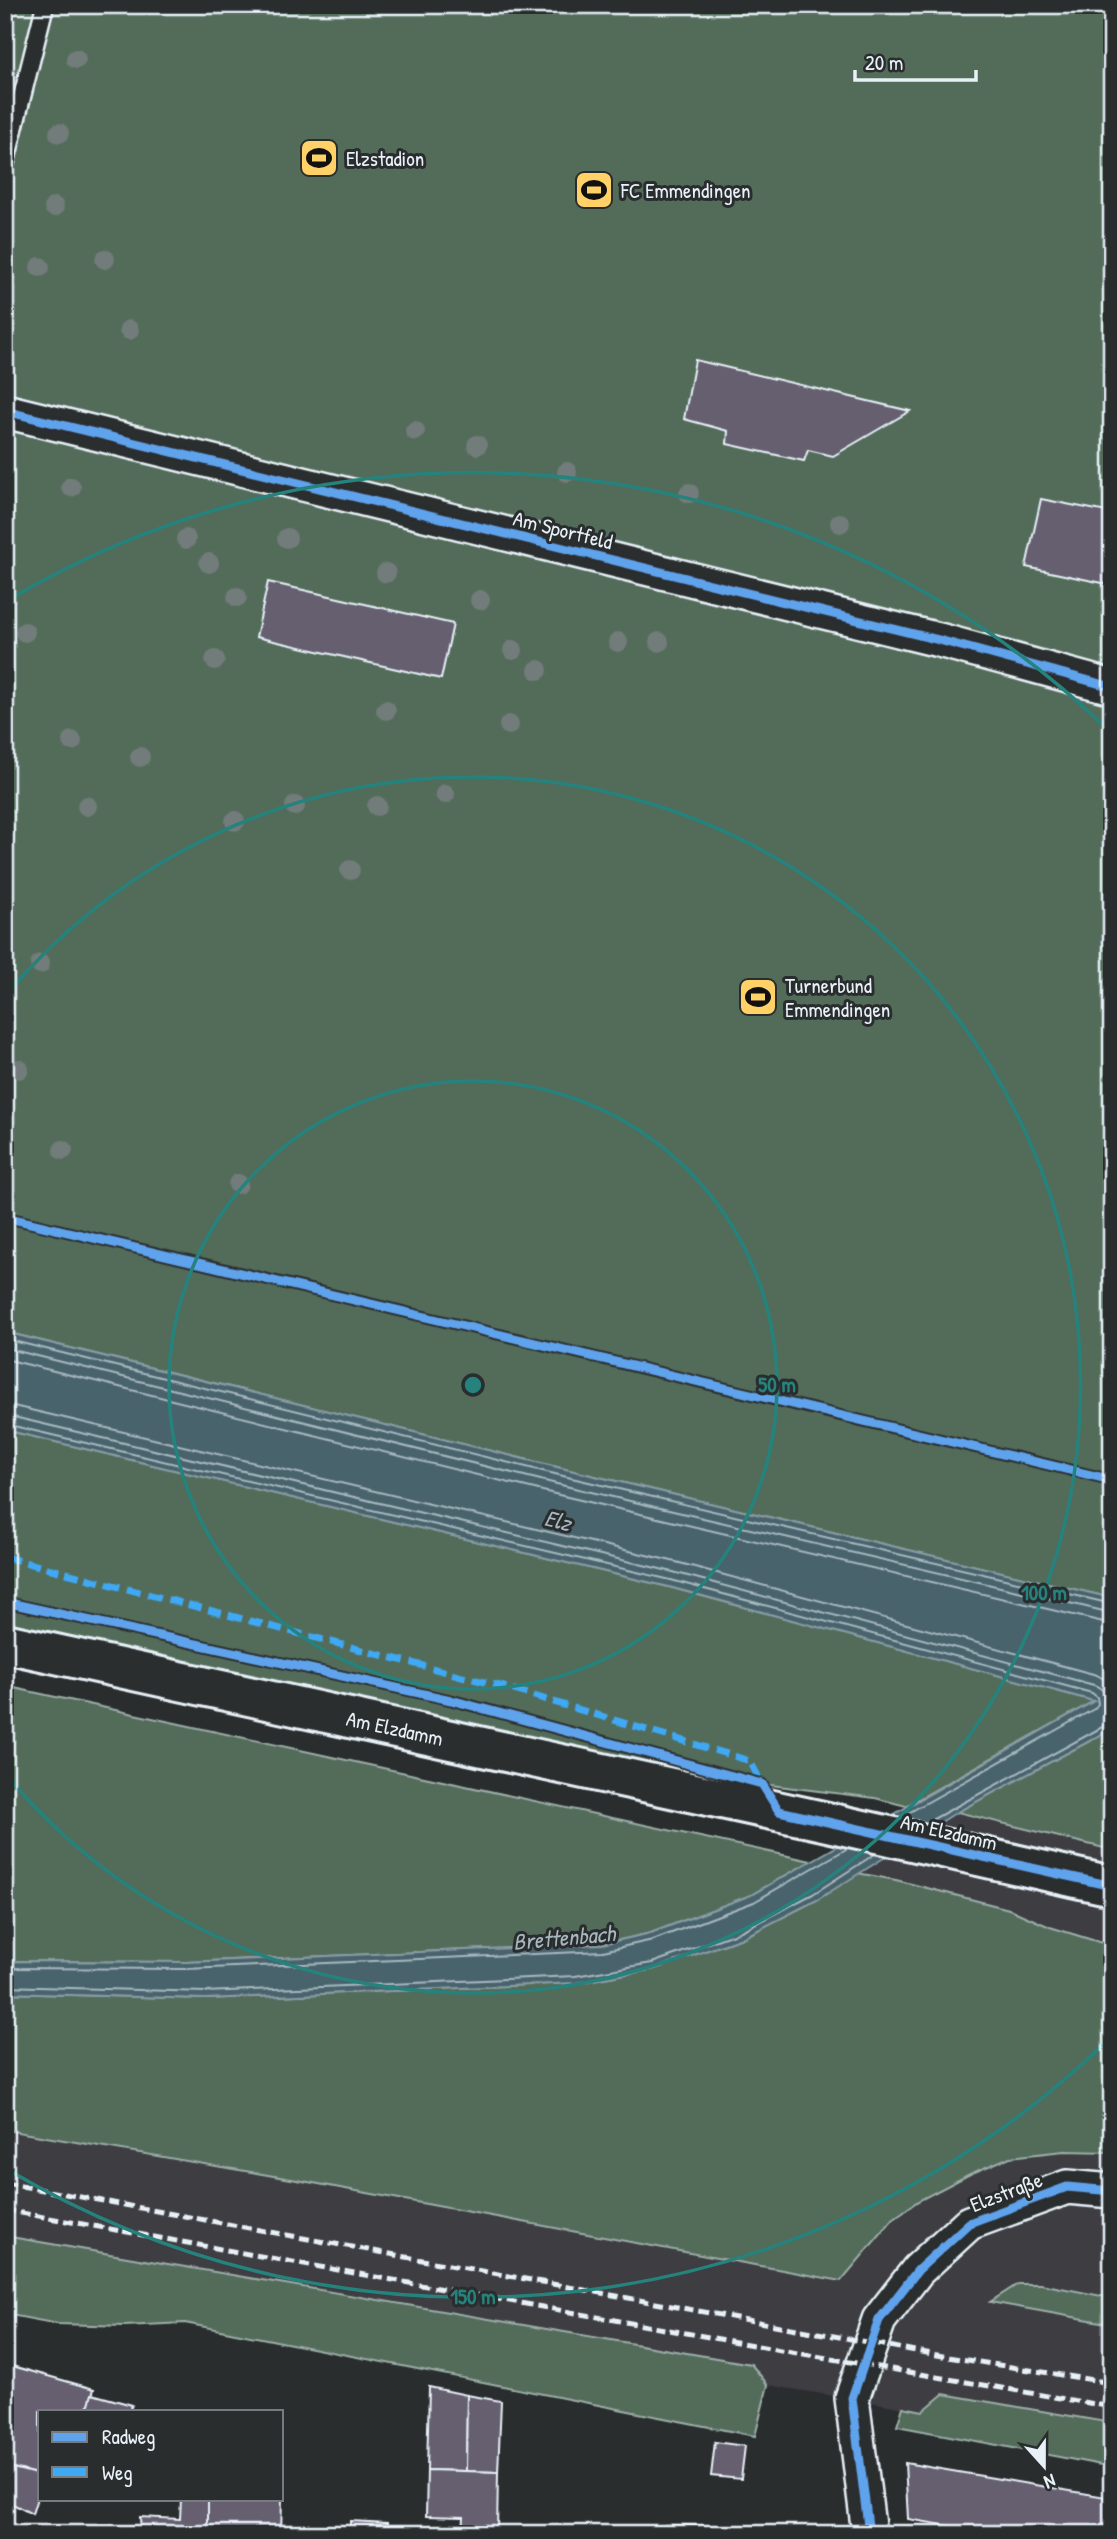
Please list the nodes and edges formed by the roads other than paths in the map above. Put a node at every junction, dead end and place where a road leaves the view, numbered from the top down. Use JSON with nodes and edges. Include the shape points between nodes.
{"nodes":[{"id":1,"x":45,"y":5,"type":"edge"},
{"id":2,"x":5,"y":165,"type":"edge"},
{"id":3,"x":5,"y":411,"type":"edge"},
{"id":4,"x":1112,"y":687,"type":"edge"},
{"id":5,"x":5,"y":1643,"type":"edge"},
{"id":6,"x":1112,"y":1886,"type":"edge"},
{"id":7,"x":1112,"y":2191,"type":"edge"},
{"id":8,"x":869,"y":2534,"type":"edge"}],
"edges":[{"from":1,"to":2,"type":"lane"},
{"from":3,"to":4,"type":"street","name":"Am Sportfeld","via":[[939,640]]},
{"from":5,"to":6,"type":"main road","name":"Am Elzdamm"},
{"from":7,"to":8,"type":"street","name":"Elzstraße","via":[[1067,2188],[969,2223],[918,2270],[879,2320],[852,2398]]}]}
